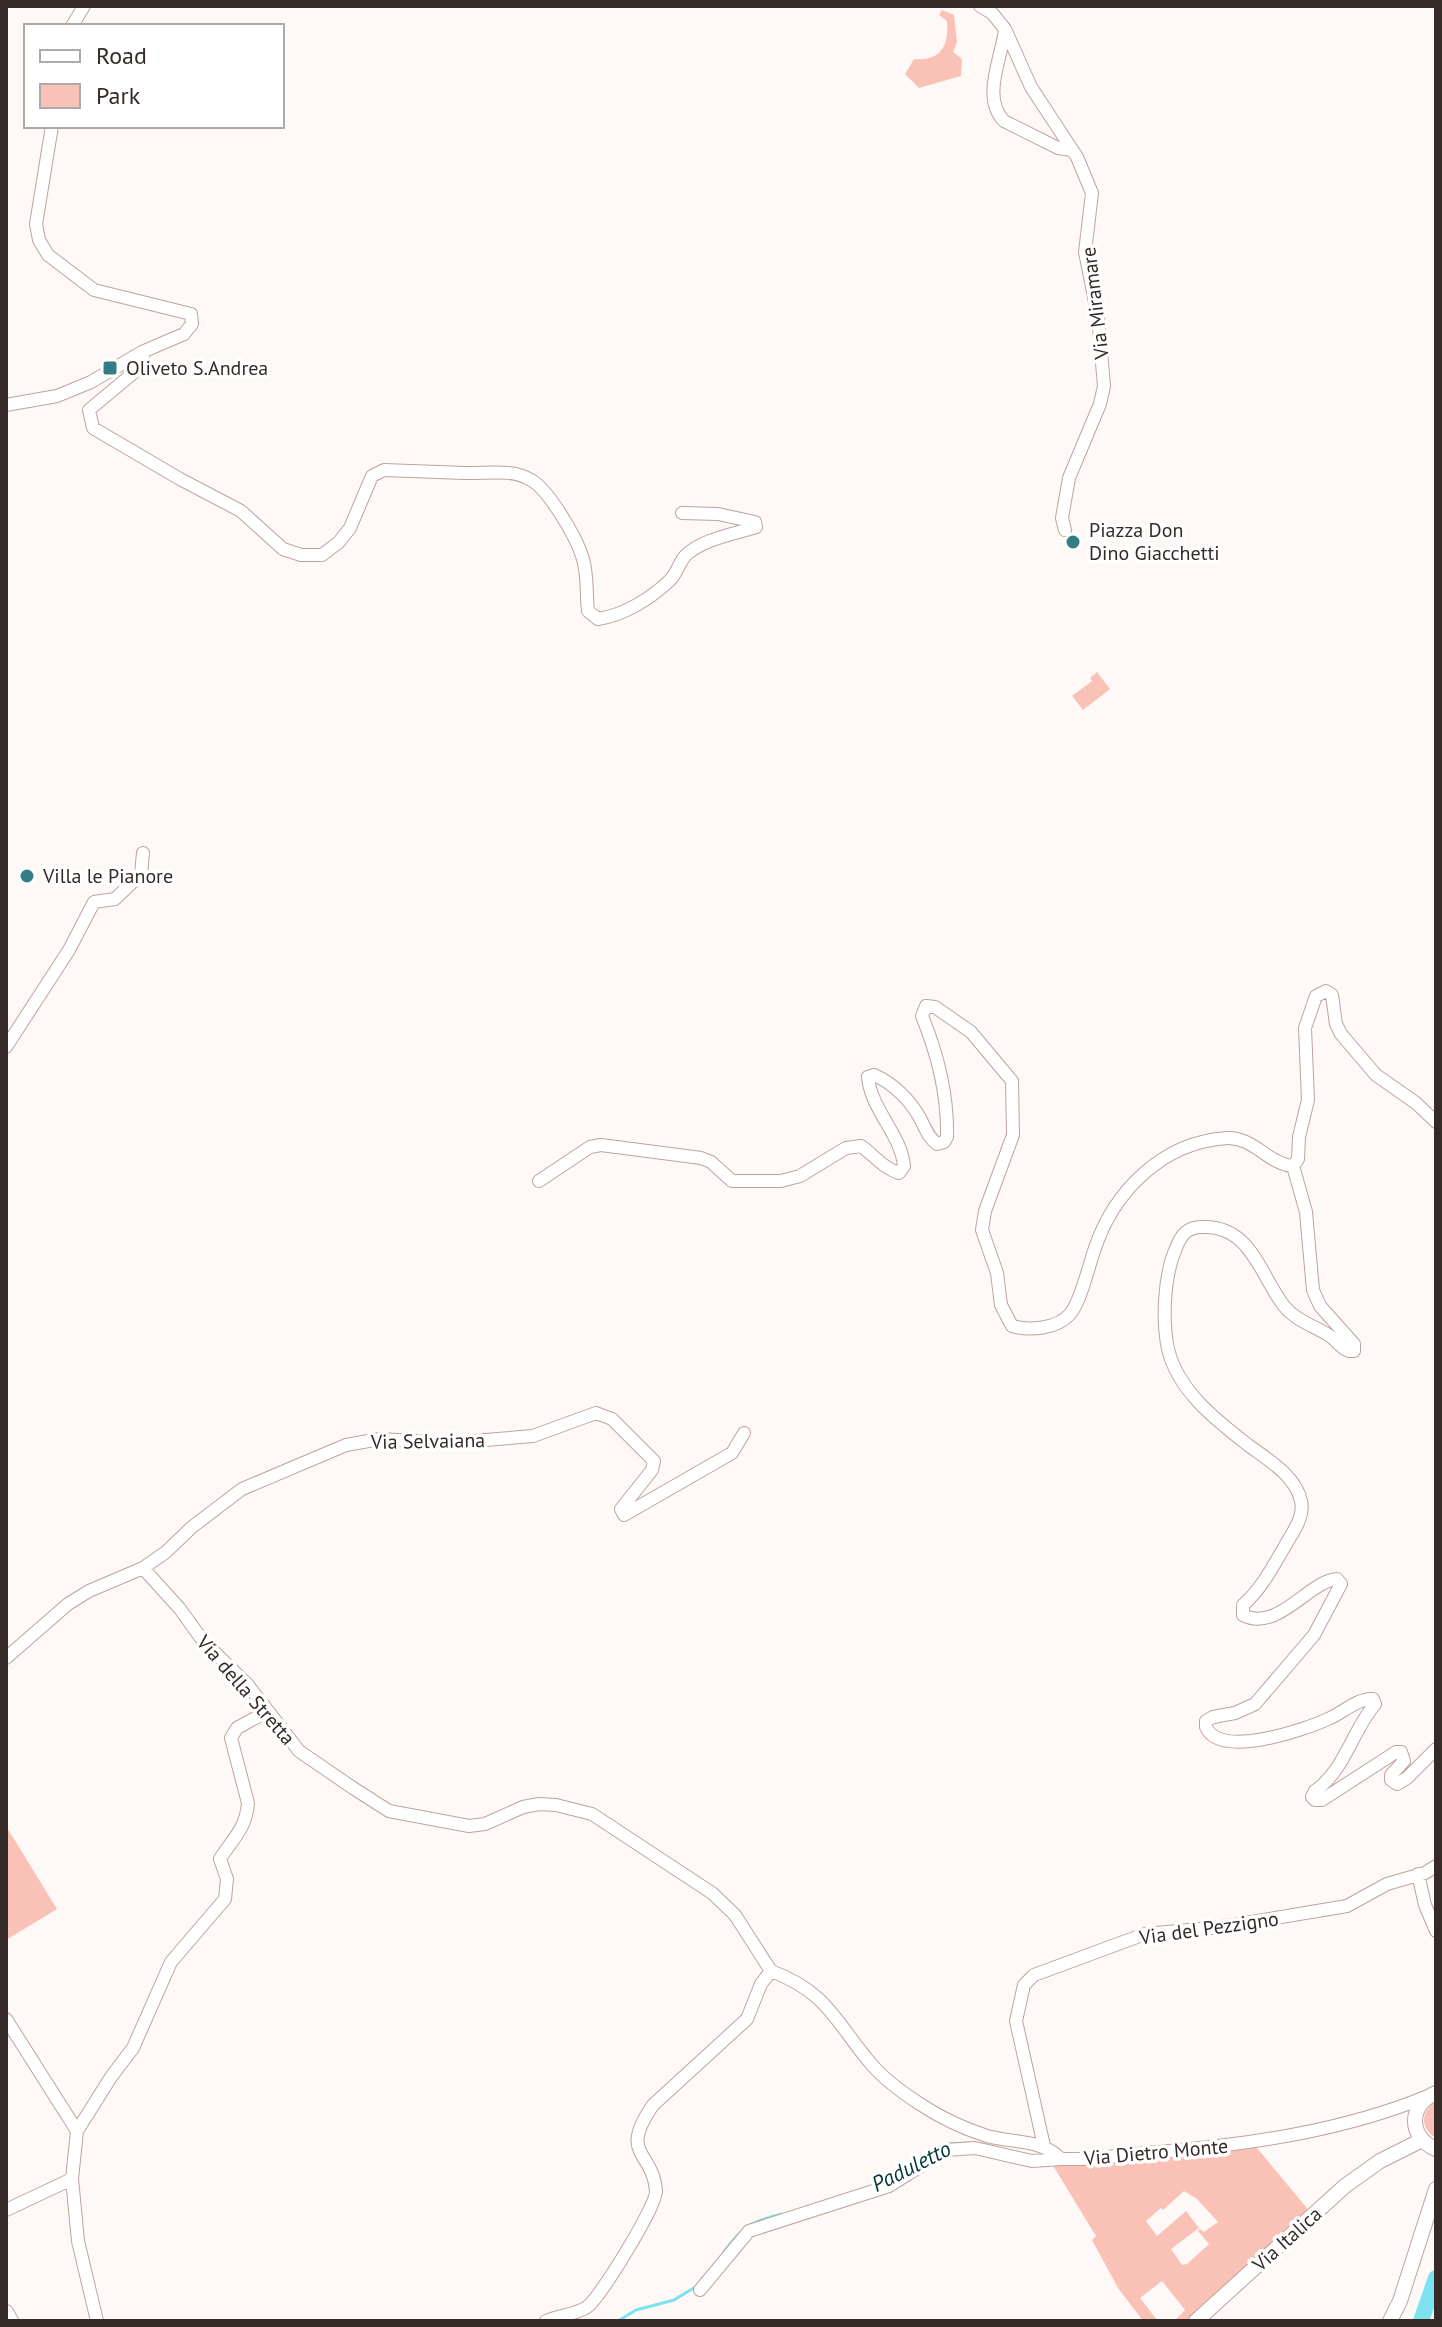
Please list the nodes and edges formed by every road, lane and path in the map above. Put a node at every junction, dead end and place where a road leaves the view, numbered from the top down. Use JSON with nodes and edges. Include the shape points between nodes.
{"nodes":[{"id":1,"x":84,"y":6,"type":"edge"},
{"id":2,"x":980,"y":6,"type":"edge"},
{"id":3,"x":73,"y":24,"type":"edge"},
{"id":4,"x":1005,"y":29,"type":"junction"},
{"id":5,"x":52,"y":128,"type":"edge"},
{"id":6,"x":1072,"y":150,"type":"junction"},
{"id":7,"x":142,"y":352,"type":"junction"},
{"id":8,"x":6,"y":405,"type":"edge"},
{"id":9,"x":682,"y":513,"type":"dead end"},
{"id":10,"x":1065,"y":530,"type":"dead end"},
{"id":11,"x":143,"y":853,"type":"dead end"},
{"id":12,"x":6,"y":1047,"type":"edge"},
{"id":13,"x":1436,"y":1122,"type":"edge"},
{"id":14,"x":1293,"y":1166,"type":"junction"},
{"id":15,"x":539,"y":1181,"type":"dead end"},
{"id":16,"x":744,"y":1433,"type":"dead end"},
{"id":17,"x":143,"y":1568,"type":"junction"},
{"id":18,"x":6,"y":1658,"type":"edge"},
{"id":19,"x":266,"y":1712,"type":"junction"},
{"id":20,"x":1436,"y":1749,"type":"edge"},
{"id":21,"x":1436,"y":1853,"type":"edge"},
{"id":22,"x":1436,"y":1866,"type":"edge"},
{"id":23,"x":1418,"y":1874,"type":"junction"},
{"id":24,"x":1436,"y":1931,"type":"edge"},
{"id":25,"x":771,"y":1971,"type":"junction"},
{"id":26,"x":6,"y":2019,"type":"edge"},
{"id":27,"x":1433,"y":2094,"type":"edge"},
{"id":28,"x":1389,"y":2112,"type":"junction"},
{"id":29,"x":1417,"y":2127,"type":"junction"},
{"id":30,"x":77,"y":2131,"type":"junction"},
{"id":31,"x":1436,"y":2149,"type":"edge"},
{"id":32,"x":1054,"y":2152,"type":"junction"},
{"id":33,"x":72,"y":2179,"type":"junction"},
{"id":34,"x":1436,"y":2189,"type":"edge"},
{"id":35,"x":6,"y":2210,"type":"edge"},
{"id":36,"x":700,"y":2290,"type":"dead end"},
{"id":37,"x":6,"y":2312,"type":"edge"},
{"id":38,"x":11,"y":2321,"type":"edge"},
{"id":39,"x":97,"y":2321,"type":"edge"},
{"id":40,"x":546,"y":2321,"type":"edge"},
{"id":41,"x":1196,"y":2321,"type":"edge"},
{"id":42,"x":1390,"y":2321,"type":"edge"}],
"edges":[{"from":1,"to":3,"type":"street"},
{"from":2,"to":4,"type":"street","name":"Via Miramare"},
{"from":4,"to":6,"type":"street","name":"Via Miramare","via":[[1031,87]]},
{"from":4,"to":6,"type":"street","via":[[993,84],[998,115],[1058,148]]},
{"from":5,"to":7,"type":"street","via":[[36,224],[48,255],[94,290],[191,314],[192,324],[184,334]]},
{"from":6,"to":10,"type":"street","name":"Via Miramare","via":[[1092,193],[1085,252],[1104,386],[1069,478]]},
{"from":7,"to":8,"type":"street","via":[[57,396]]},
{"from":7,"to":9,"type":"street","via":[[144,364],[89,410],[93,428],[241,511],[283,549],[301,555],[322,555],[339,542],[372,476],[384,470],[514,475],[532,480],[565,522],[583,558],[588,611],[598,619],[642,601],[671,580],[685,556],[699,547],[756,527],[755,522],[718,514]]},
{"from":11,"to":12,"type":"street","via":[[141,874],[115,899],[94,902]]},
{"from":13,"to":14,"type":"street","via":[[1376,1075],[1341,1034],[1332,995],[1326,991],[1316,996],[1305,1028],[1308,1100]]},
{"from":14,"to":15,"type":"street","via":[[1248,1141],[1228,1138],[1166,1155],[1130,1186],[1110,1215],[1069,1315],[1041,1327],[1012,1326],[1001,1305],[982,1230],[1013,1135],[1012,1081],[971,1032],[926,1006],[922,1016],[946,1093],[944,1142],[930,1138],[910,1102],[882,1078],[868,1077],[903,1150],[899,1173],[886,1169],[861,1146],[846,1148],[800,1176],[752,1183],[732,1181],[701,1158],[601,1145]]},
{"from":14,"to":20,"type":"street","via":[[1306,1212],[1313,1290],[1354,1351],[1285,1307],[1241,1240],[1204,1226],[1181,1235],[1168,1266],[1164,1332],[1170,1359],[1185,1386],[1205,1410],[1273,1463],[1294,1485],[1302,1503],[1300,1518],[1267,1578],[1243,1605],[1243,1615],[1264,1617],[1290,1608],[1326,1581],[1337,1579],[1341,1584],[1314,1635],[1255,1704],[1213,1717],[1206,1727],[1216,1739],[1261,1740],[1373,1699],[1348,1752],[1315,1791],[1315,1800],[1401,1752],[1404,1761],[1391,1775],[1397,1784]]},
{"from":16,"to":17,"type":"street","name":"Via Selvaiana","via":[[732,1453],[624,1515],[621,1509],[654,1461],[602,1414],[590,1413],[533,1436],[449,1443],[380,1439],[346,1445],[242,1489]]},
{"from":17,"to":18,"type":"street","via":[[68,1604]]},
{"from":17,"to":19,"type":"street","name":"Via della Stretta"},
{"from":19,"to":25,"type":"street","name":"Via della Stretta","via":[[299,1751],[389,1811],[469,1826],[548,1804],[601,1819],[712,1893],[735,1915]]},
{"from":19,"to":30,"type":"street","via":[[237,1728],[231,1738],[248,1803],[238,1837],[220,1859],[227,1879],[225,1899],[171,1962],[133,2048]]},
{"from":21,"to":23,"type":"street"},
{"from":22,"to":23,"type":"street","name":"Via del Pezzigno"},
{"from":23,"to":24,"type":"street"},
{"from":23,"to":32,"type":"street","name":"Via del Pezzigno","via":[[1347,1906],[1145,1934],[1034,1975],[1024,1985],[1016,2021]]},
{"from":25,"to":32,"type":"street","name":"Via Dietro Monte","via":[[819,1997],[874,2067],[928,2109],[988,2136]]},
{"from":25,"to":40,"type":"street","via":[[747,2019],[642,2121],[638,2148],[656,2193],[601,2291],[582,2310]]},
{"from":26,"to":30,"type":"street"},
{"from":27,"to":28,"type":"street","name":"Via Dietro Monte"},
{"from":27,"to":29,"type":"main road","name":"Via Italica","via":[[1420,2104]]},
{"from":28,"to":29,"type":"street","name":"Via Dietro Monte"},
{"from":28,"to":32,"type":"street","name":"Via Dietro Monte","via":[[1227,2147]]},
{"from":29,"to":31,"type":"main road"},
{"from":29,"to":41,"type":"main road","name":"Via Italica"},
{"from":30,"to":33,"type":"street"},
{"from":32,"to":36,"type":"street","via":[[1032,2161],[975,2148],[946,2150],[889,2186],[749,2231]]},
{"from":33,"to":35,"type":"street"},
{"from":33,"to":39,"type":"street","via":[[78,2241]]},
{"from":34,"to":42,"type":"main road"},
{"from":37,"to":38,"type":"main road"}]}
